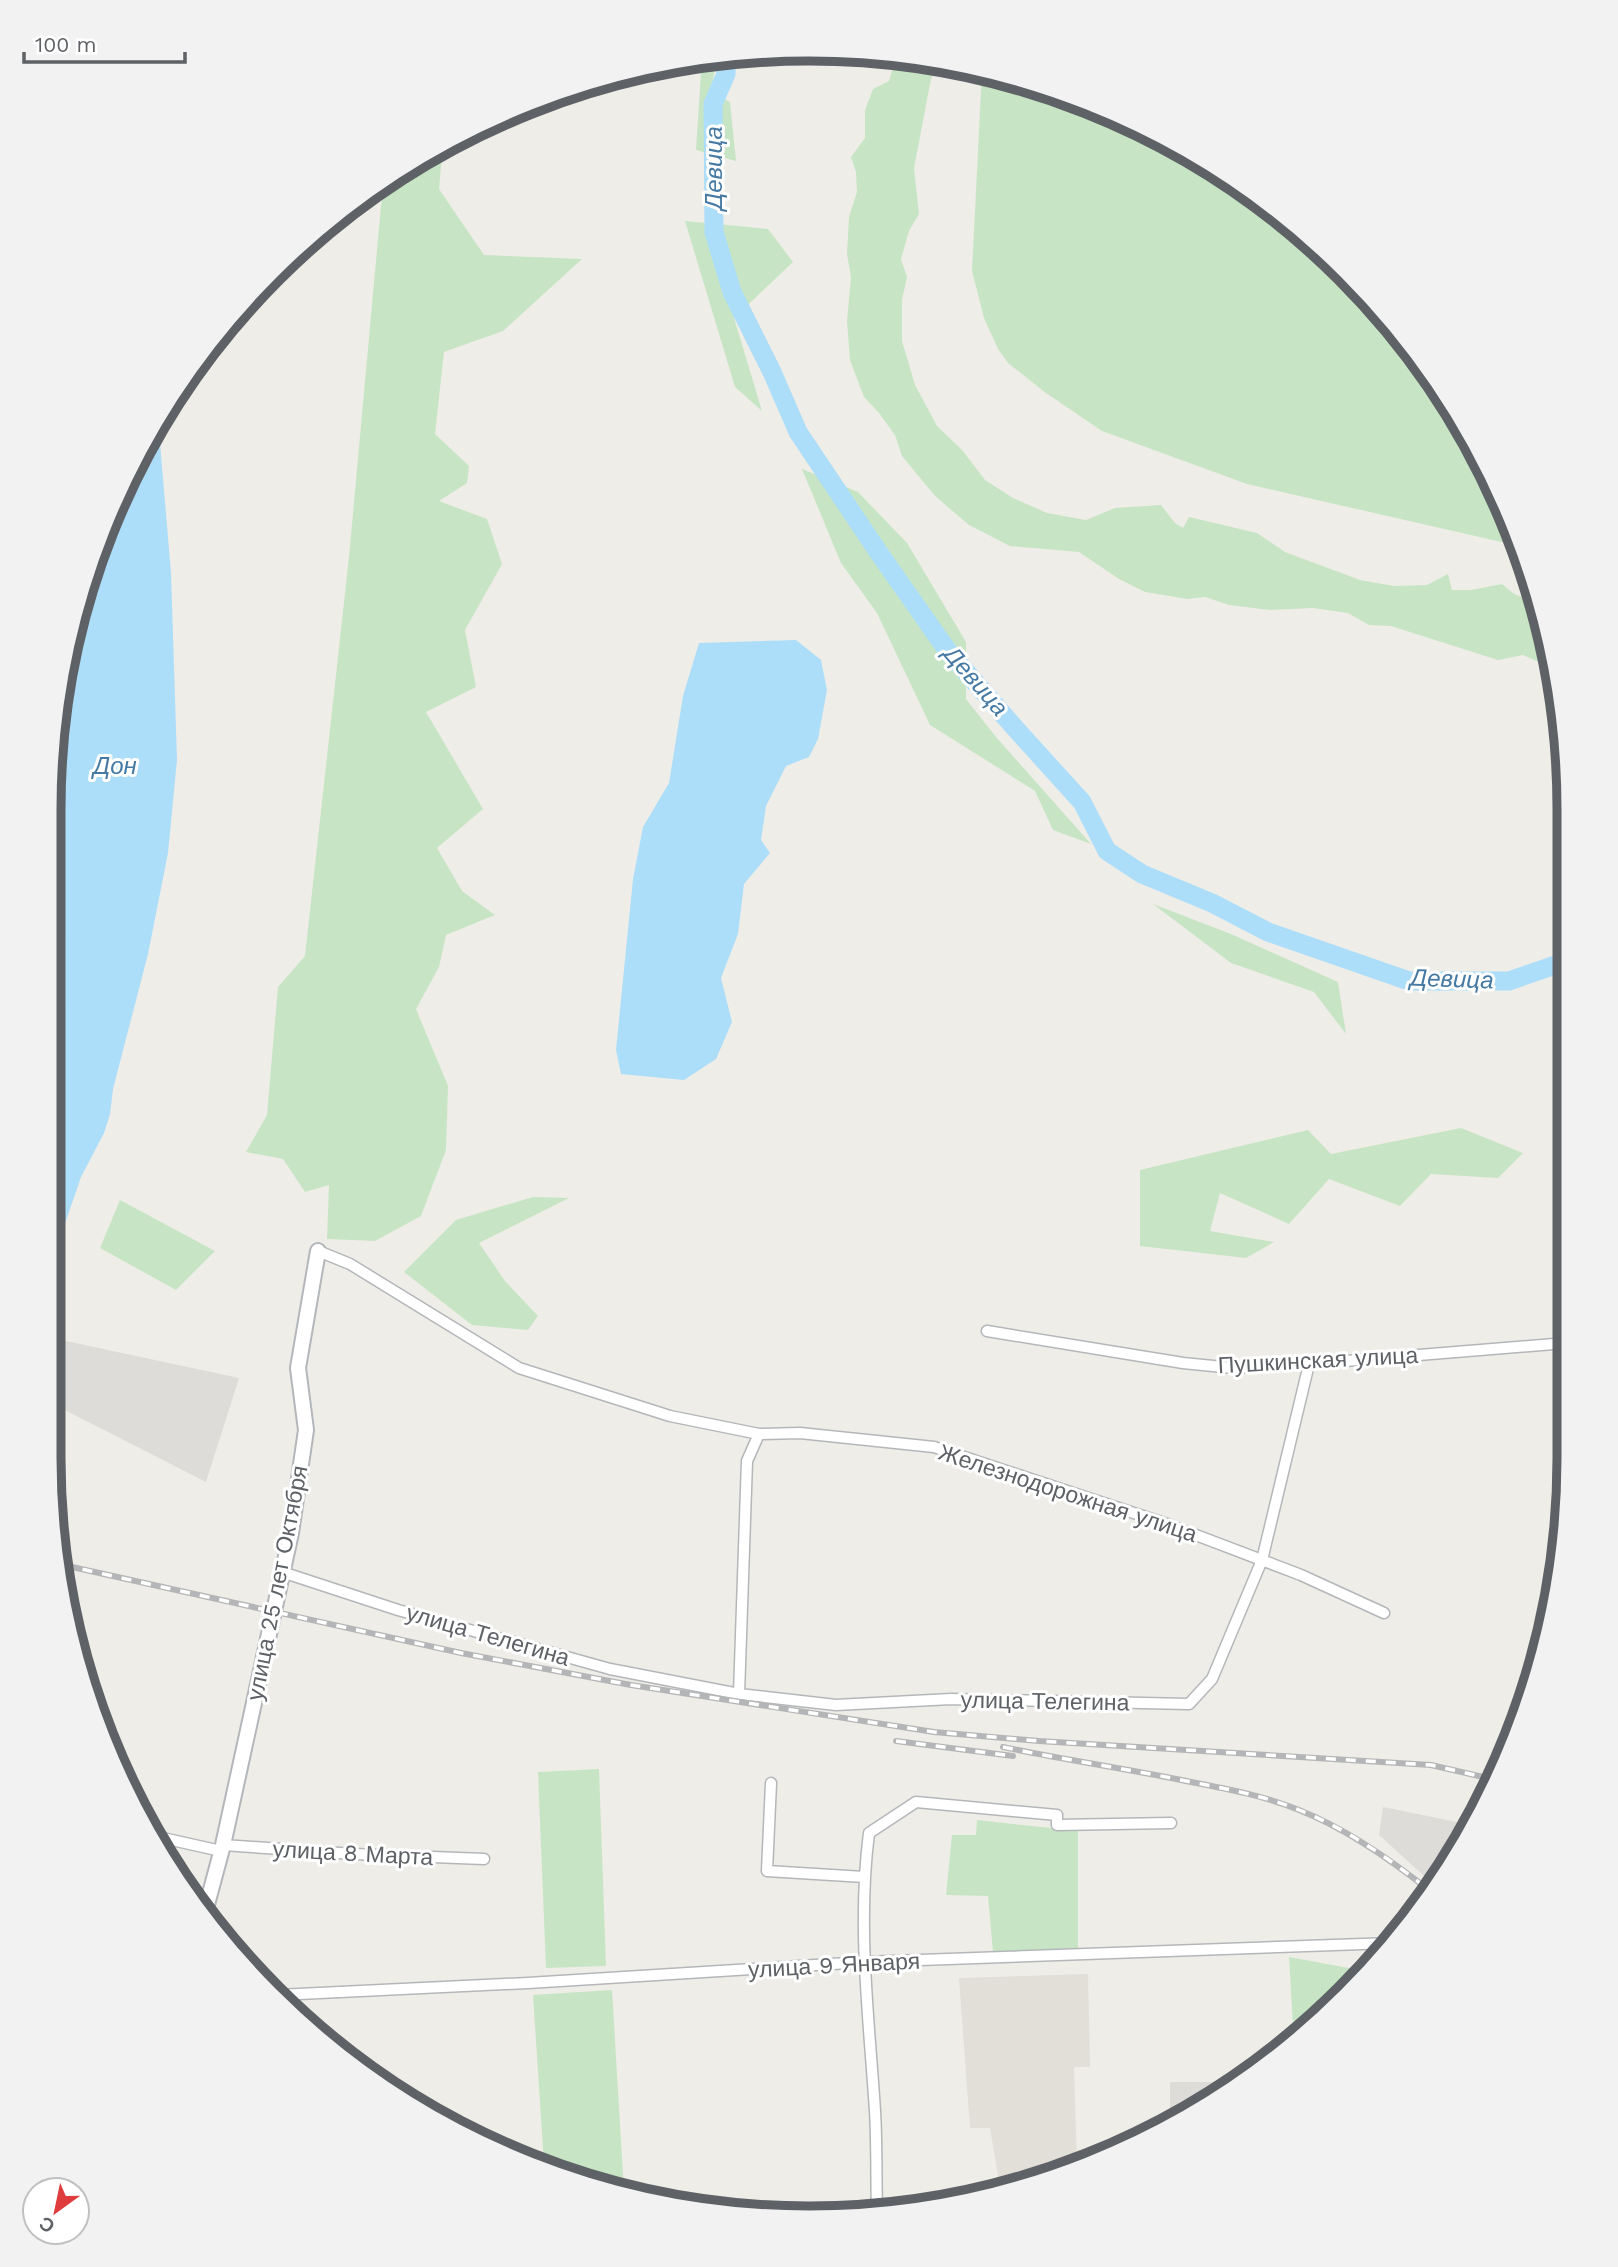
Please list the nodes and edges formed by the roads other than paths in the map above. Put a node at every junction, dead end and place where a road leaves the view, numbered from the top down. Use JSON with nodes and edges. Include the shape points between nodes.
{"nodes":[{"id":1,"x":318,"y":1251,"type":"joint"},
{"id":2,"x":987,"y":1331,"type":"dead end"},
{"id":3,"x":1557,"y":1344,"type":"edge"},
{"id":4,"x":1309,"y":1364,"type":"junction"},
{"id":5,"x":759,"y":1434,"type":"junction"},
{"id":6,"x":1262,"y":1560,"type":"junction"},
{"id":7,"x":282,"y":1572,"type":"junction"},
{"id":8,"x":1384,"y":1613,"type":"dead end"},
{"id":9,"x":739,"y":1694,"type":"junction"},
{"id":10,"x":771,"y":1783,"type":"dead end"},
{"id":11,"x":1171,"y":1823,"type":"dead end"},
{"id":12,"x":165,"y":1838,"type":"edge"},
{"id":13,"x":222,"y":1848,"type":"junction"},
{"id":14,"x":484,"y":1859,"type":"dead end"},
{"id":15,"x":864,"y":1877,"type":"junction"},
{"id":16,"x":208,"y":1902,"type":"edge"},
{"id":17,"x":1378,"y":1942,"type":"edge"},
{"id":18,"x":864,"y":1962,"type":"junction"},
{"id":19,"x":288,"y":1995,"type":"edge"},
{"id":20,"x":877,"y":2202,"type":"edge"}],
"edges":[{"from":1,"to":5,"type":"street","name":"Железнодорожная улица","via":[[350,1264],[519,1368],[670,1416]]},
{"from":1,"to":7,"type":"street","name":"улица 25 лет Октября","via":[[298,1368],[306,1430]]},
{"from":2,"to":4,"type":"street","name":"Пушкинская улица","via":[[1183,1363],[1233,1368]]},
{"from":3,"to":4,"type":"street","name":"Пушкинская улица"},
{"from":4,"to":6,"type":"street","name":"улица Телегина"},
{"from":5,"to":6,"type":"street","name":"Железнодорожная улица","via":[[800,1433],[934,1447]]},
{"from":5,"to":9,"type":"street","via":[[747,1461]]},
{"from":6,"to":8,"type":"street","name":"Железнодорожная улица"},
{"from":6,"to":9,"type":"street","name":"улица Телегина","via":[[1212,1679],[1189,1703],[951,1699],[836,1705]]},
{"from":7,"to":9,"type":"street","name":"улица Телегина","via":[[398,1610],[610,1669]]},
{"from":7,"to":13,"type":"street","name":"улица 25 лет Октября"},
{"from":10,"to":15,"type":"street","via":[[767,1871]]},
{"from":11,"to":15,"type":"street","via":[[1057,1825],[1058,1815],[915,1801],[869,1833]]},
{"from":12,"to":13,"type":"street","name":"улица 8 Марта"},
{"from":13,"to":14,"type":"street","name":"улица 8 Марта"},
{"from":13,"to":16,"type":"street","name":"улица 25 лет Октября"},
{"from":15,"to":18,"type":"street"},
{"from":17,"to":18,"type":"street","name":"улица 9 Января"},
{"from":18,"to":19,"type":"street","name":"улица 9 Января"},
{"from":18,"to":20,"type":"street"}]}
